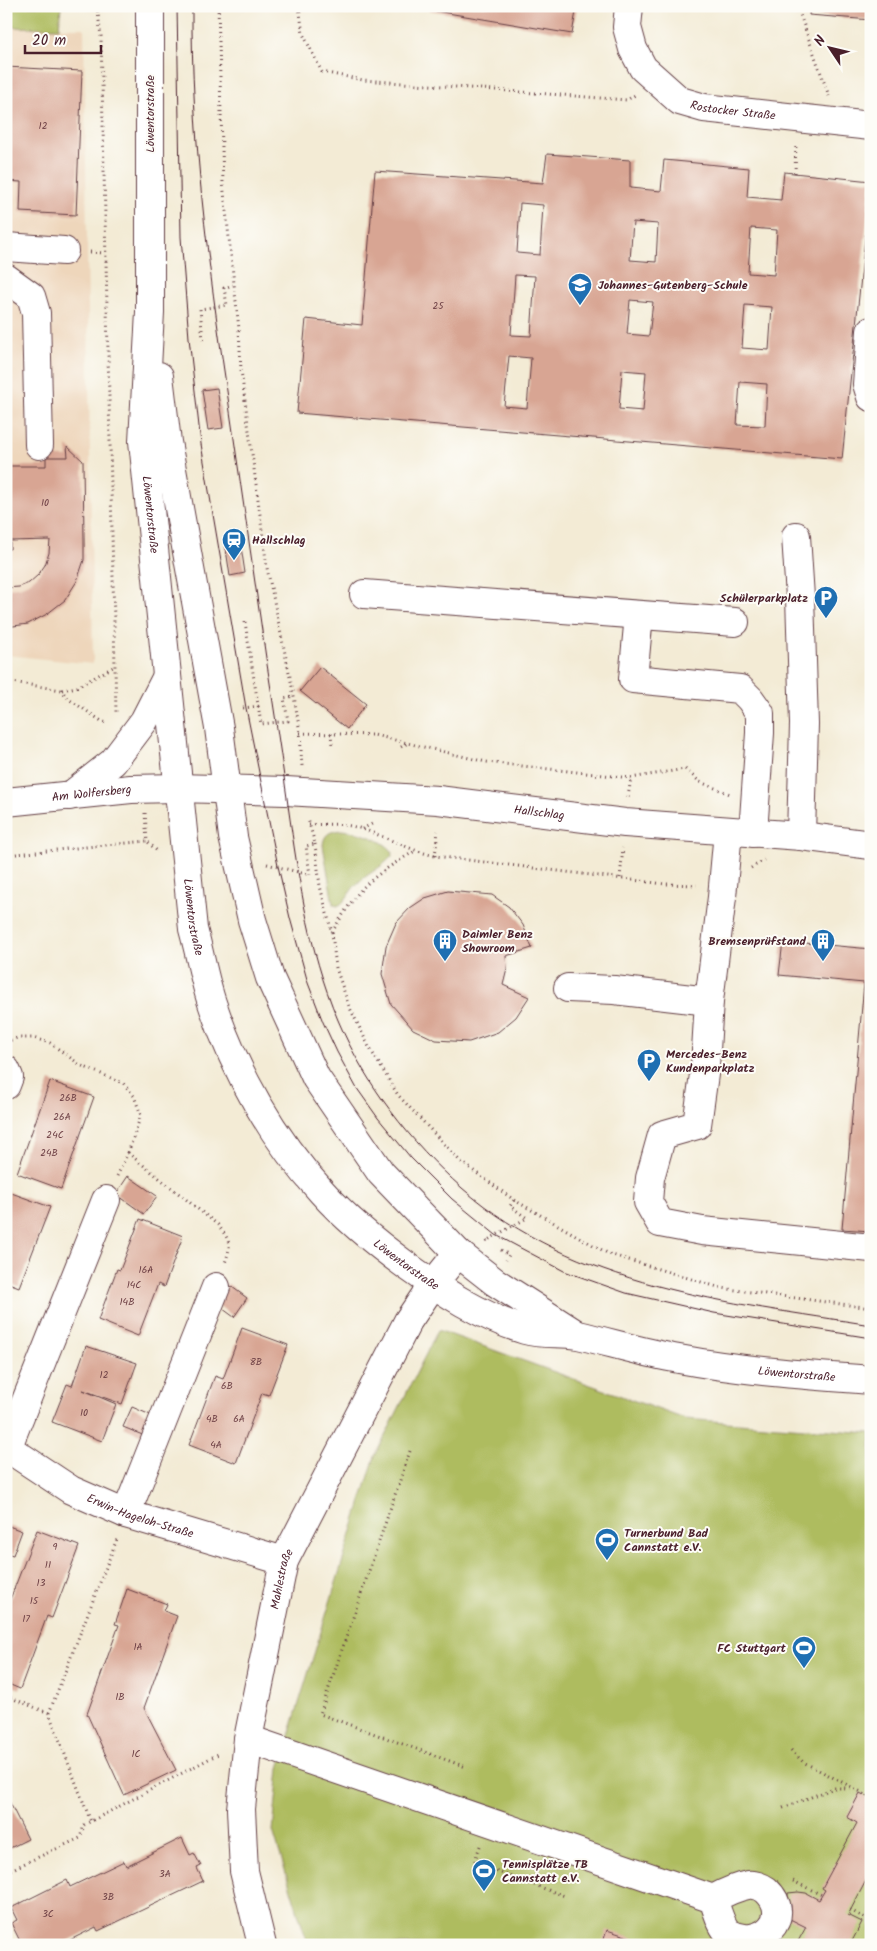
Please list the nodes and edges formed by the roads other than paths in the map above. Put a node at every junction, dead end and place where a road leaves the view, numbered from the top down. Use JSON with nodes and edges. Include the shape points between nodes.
{"nodes":[{"id":1,"x":150,"y":6,"type":"edge"},
{"id":2,"x":629,"y":6,"type":"edge"},
{"id":3,"x":871,"y":126,"type":"edge"},
{"id":4,"x":6,"y":247,"type":"edge"},
{"id":5,"x":64,"y":251,"type":"dead end"},
{"id":6,"x":6,"y":278,"type":"edge"},
{"id":7,"x":150,"y":312,"type":"junction"},
{"id":8,"x":871,"y":331,"type":"edge"},
{"id":9,"x":871,"y":397,"type":"edge"},
{"id":10,"x":39,"y":444,"type":"dead end"},
{"id":11,"x":796,"y":536,"type":"dead end"},
{"id":12,"x":364,"y":594,"type":"dead end"},
{"id":13,"x":639,"y":615,"type":"junction"},
{"id":14,"x":735,"y":622,"type":"dead end"},
{"id":15,"x":167,"y":676,"type":"junction"},
{"id":16,"x":177,"y":788,"type":"junction"},
{"id":17,"x":228,"y":789,"type":"junction"},
{"id":18,"x":70,"y":796,"type":"junction"},
{"id":19,"x":6,"y":802,"type":"edge"},
{"id":20,"x":740,"y":832,"type":"junction"},
{"id":21,"x":801,"y":836,"type":"junction"},
{"id":22,"x":871,"y":845,"type":"edge"},
{"id":23,"x":568,"y":988,"type":"dead end"},
{"id":24,"x":708,"y":1001,"type":"junction"},
{"id":25,"x":6,"y":1070,"type":"edge"},
{"id":26,"x":6,"y":1085,"type":"edge"},
{"id":27,"x":106,"y":1200,"type":"road end"},
{"id":28,"x":871,"y":1248,"type":"edge"},
{"id":29,"x":458,"y":1253,"type":"junction"},
{"id":30,"x":433,"y":1284,"type":"junction"},
{"id":31,"x":216,"y":1287,"type":"road end"},
{"id":32,"x":577,"y":1335,"type":"junction"},
{"id":33,"x":871,"y":1380,"type":"edge"},
{"id":34,"x":7,"y":1448,"type":"edge"},
{"id":35,"x":126,"y":1514,"type":"junction"},
{"id":36,"x":284,"y":1561,"type":"junction"},
{"id":37,"x":248,"y":1739,"type":"junction"},
{"id":38,"x":713,"y":1899,"type":"dead end"},
{"id":39,"x":262,"y":1945,"type":"edge"}],
"edges":[{"from":1,"to":7,"type":"main road","name":"Löwentorstraße"},
{"from":2,"to":3,"type":"main road","name":"Rostocker Straße","via":[[627,28],[632,49],[643,68],[680,100],[704,108]]},
{"from":4,"to":5,"type":"main road"},
{"from":6,"to":10,"type":"main road","via":[[31,296],[36,313]]},
{"from":7,"to":15,"type":"main road","name":"Löwentorstraße","via":[[142,441]]},
{"from":7,"to":17,"type":"main road","name":"Löwentorstraße","via":[[167,442]]},
{"from":8,"to":9,"type":"main road","via":[[867,384]]},
{"from":11,"to":21,"type":"main road","via":[[804,724]]},
{"from":12,"to":13,"type":"main road"},
{"from":13,"to":14,"type":"main road"},
{"from":13,"to":20,"type":"main road","via":[[633,679],[740,689],[760,713],[760,733]]},
{"from":15,"to":16,"type":"main road","name":"Löwentorstraße"},
{"from":15,"to":18,"type":"main road","via":[[144,721],[113,762]]},
{"from":16,"to":17,"type":"main road","name":"Hallschlag"},
{"from":16,"to":18,"type":"main road","name":"Am Wolfersberg"},
{"from":16,"to":30,"type":"main road","name":"Löwentorstraße","via":[[193,929],[212,1003],[237,1064],[270,1124],[323,1193],[375,1242]]},
{"from":17,"to":20,"type":"main road","name":"Hallschlag","via":[[438,800],[625,823]]},
{"from":17,"to":29,"type":"main road","name":"Löwentorstraße","via":[[233,837],[252,920],[270,978],[316,1078],[381,1173]]},
{"from":18,"to":19,"type":"main road","name":"Am Wolfersberg"},
{"from":20,"to":21,"type":"main road","name":"Hallschlag"},
{"from":20,"to":24,"type":"main road","via":[[723,886]]},
{"from":21,"to":22,"type":"main road","name":"Hallschlag"},
{"from":23,"to":24,"type":"main road"},
{"from":24,"to":28,"type":"main road","via":[[705,1067],[697,1125],[662,1135],[650,1178],[648,1202],[660,1223],[702,1231]]},
{"from":25,"to":26,"type":"main road","via":[[10,1077]]},
{"from":27,"to":34,"type":"main road","name":"Erwin-Hageloh-Straße"},
{"from":29,"to":30,"type":"main road","name":"Mahlestraße"},
{"from":29,"to":32,"type":"main road","name":"Löwentorstraße","via":[[495,1282]]},
{"from":30,"to":32,"type":"main road","name":"Löwentorstraße","via":[[482,1312],[526,1330]]},
{"from":30,"to":36,"type":"main road","name":"Mahlestraße","via":[[408,1321]]},
{"from":31,"to":35,"type":"main road"},
{"from":32,"to":33,"type":"main road","name":"Löwentorstraße","via":[[680,1360],[754,1371]]},
{"from":34,"to":35,"type":"main road","name":"Erwin-Hageloh-Straße","via":[[71,1490]]},
{"from":35,"to":36,"type":"main road","name":"Erwin-Hageloh-Straße"},
{"from":36,"to":37,"type":"main road","name":"Mahlestraße"},
{"from":37,"to":38,"type":"main road"},
{"from":37,"to":39,"type":"main road","name":"Mahlestraße","via":[[241,1810],[244,1870]]}]}
